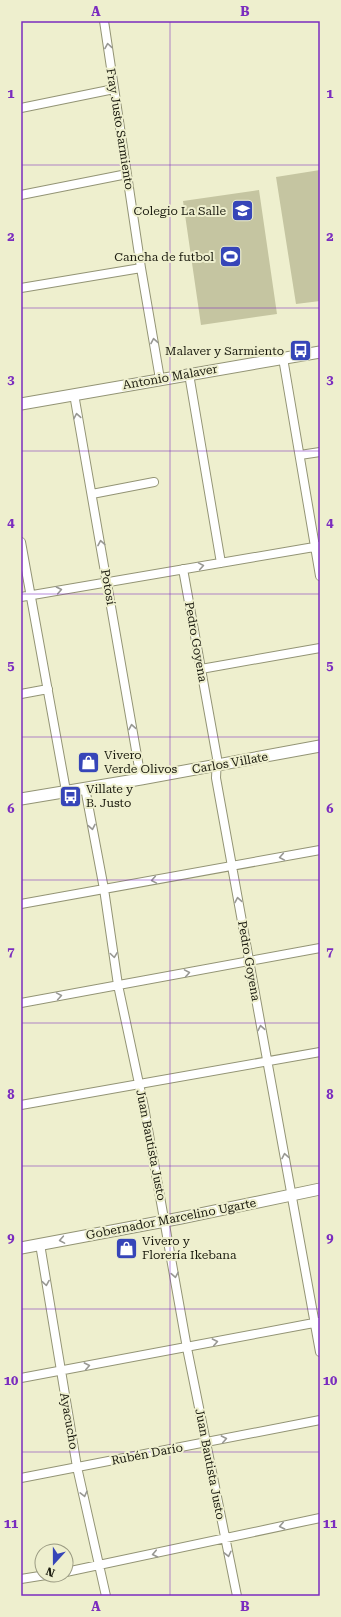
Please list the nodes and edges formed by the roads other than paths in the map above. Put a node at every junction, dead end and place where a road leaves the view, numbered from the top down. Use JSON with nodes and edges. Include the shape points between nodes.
{"nodes":[{"id":1,"x":104,"y":21,"type":"edge"},
{"id":2,"x":114,"y":89,"type":"junction"},
{"id":3,"x":21,"y":108,"type":"edge"},
{"id":4,"x":127,"y":174,"type":"junction"},
{"id":5,"x":21,"y":195,"type":"edge"},
{"id":6,"x":141,"y":268,"type":"junction"},
{"id":7,"x":21,"y":288,"type":"edge"},
{"id":8,"x":320,"y":352,"type":"edge"},
{"id":9,"x":283,"y":358,"type":"junction"},
{"id":10,"x":189,"y":374,"type":"junction"},
{"id":11,"x":160,"y":379,"type":"junction"},
{"id":12,"x":74,"y":394,"type":"junction"},
{"id":13,"x":21,"y":404,"type":"edge"},
{"id":14,"x":320,"y":452,"type":"edge"},
{"id":15,"x":300,"y":456,"type":"junction"},
{"id":16,"x":154,"y":482,"type":"dead end"},
{"id":17,"x":92,"y":494,"type":"junction"},
{"id":18,"x":21,"y":542,"type":"edge"},
{"id":19,"x":318,"y":546,"type":"edge"},
{"id":20,"x":221,"y":563,"type":"junction"},
{"id":21,"x":183,"y":569,"type":"junction"},
{"id":22,"x":320,"y":576,"type":"edge"},
{"id":23,"x":107,"y":581,"type":"junction"},
{"id":24,"x":30,"y":595,"type":"junction"},
{"id":25,"x":21,"y":597,"type":"edge"},
{"id":26,"x":320,"y":648,"type":"edge"},
{"id":27,"x":201,"y":669,"type":"junction"},
{"id":28,"x":48,"y":689,"type":"junction"},
{"id":29,"x":21,"y":694,"type":"edge"},
{"id":30,"x":320,"y":746,"type":"edge"},
{"id":31,"x":216,"y":765,"type":"junction"},
{"id":32,"x":141,"y":779,"type":"junction"},
{"id":33,"x":85,"y":788,"type":"junction"},
{"id":34,"x":66,"y":791,"type":"junction"},
{"id":35,"x":21,"y":799,"type":"edge"},
{"id":36,"x":320,"y":850,"type":"edge"},
{"id":37,"x":231,"y":866,"type":"junction"},
{"id":38,"x":104,"y":889,"type":"junction"},
{"id":39,"x":21,"y":904,"type":"edge"},
{"id":40,"x":320,"y":948,"type":"edge"},
{"id":41,"x":249,"y":961,"type":"junction"},
{"id":42,"x":118,"y":985,"type":"junction"},
{"id":43,"x":21,"y":1003,"type":"edge"},
{"id":44,"x":320,"y":1052,"type":"edge"},
{"id":45,"x":267,"y":1061,"type":"junction"},
{"id":46,"x":139,"y":1083,"type":"junction"},
{"id":47,"x":21,"y":1105,"type":"edge"},
{"id":48,"x":320,"y":1189,"type":"edge"},
{"id":49,"x":292,"y":1194,"type":"junction"},
{"id":50,"x":165,"y":1221,"type":"junction"},
{"id":51,"x":40,"y":1244,"type":"junction"},
{"id":52,"x":21,"y":1248,"type":"edge"},
{"id":53,"x":317,"y":1322,"type":"edge"},
{"id":54,"x":187,"y":1348,"type":"junction"},
{"id":55,"x":320,"y":1352,"type":"edge"},
{"id":56,"x":60,"y":1371,"type":"junction"},
{"id":57,"x":21,"y":1378,"type":"edge"},
{"id":58,"x":320,"y":1420,"type":"edge"},
{"id":59,"x":206,"y":1442,"type":"junction"},
{"id":60,"x":77,"y":1467,"type":"junction"},
{"id":61,"x":21,"y":1478,"type":"edge"},
{"id":62,"x":320,"y":1518,"type":"edge"},
{"id":63,"x":224,"y":1538,"type":"junction"},
{"id":64,"x":101,"y":1566,"type":"junction"},
{"id":65,"x":74,"y":1571,"type":"edge"},
{"id":66,"x":34,"y":1577,"type":"edge"},
{"id":67,"x":21,"y":1579,"type":"edge"},
{"id":68,"x":106,"y":1596,"type":"edge"},
{"id":69,"x":237,"y":1596,"type":"edge"}],
"edges":[{"from":2,"to":1,"type":"street","name":"Fray Justo Sarmiento","one_way":true},
{"from":2,"to":3,"type":"street"},
{"from":2,"to":4,"type":"street","name":"Fray Justo Sarmiento"},
{"from":4,"to":5,"type":"street"},
{"from":4,"to":6,"type":"street","name":"Fray Justo Sarmiento"},
{"from":6,"to":7,"type":"street"},
{"from":11,"to":6,"type":"street","name":"Fray Justo Sarmiento","one_way":true},
{"from":8,"to":9,"type":"street","name":"Antonio Malaver"},
{"from":9,"to":10,"type":"street","name":"Antonio Malaver"},
{"from":9,"to":15,"type":"street"},
{"from":10,"to":11,"type":"street","name":"Antonio Malaver"},
{"from":10,"to":20,"type":"street"},
{"from":11,"to":12,"type":"street","name":"Antonio Malaver"},
{"from":12,"to":13,"type":"street","name":"Antonio Malaver"},
{"from":17,"to":12,"type":"street","name":"Potosí","one_way":true},
{"from":14,"to":15,"type":"street"},
{"from":15,"to":19,"type":"street"},
{"from":16,"to":17,"type":"street"},
{"from":23,"to":17,"type":"street","name":"Potosí","one_way":true},
{"from":18,"to":24,"type":"street"},
{"from":19,"to":20,"type":"street"},
{"from":19,"to":22,"type":"street"},
{"from":21,"to":20,"type":"street","one_way":true},
{"from":21,"to":23,"type":"street"},
{"from":21,"to":27,"type":"street","name":"Pedro Goyena"},
{"from":24,"to":23,"type":"street","one_way":true},
{"from":32,"to":23,"type":"street","name":"Potosí","one_way":true},
{"from":24,"to":25,"type":"street"},
{"from":24,"to":28,"type":"street"},
{"from":26,"to":27,"type":"street"},
{"from":27,"to":31,"type":"street","name":"Pedro Goyena","via":[[217,758]]},
{"from":28,"to":29,"type":"street"},
{"from":28,"to":34,"type":"street"},
{"from":30,"to":31,"type":"street","name":"Carlos Villate"},
{"from":31,"to":32,"type":"street","name":"Carlos Villate"},
{"from":31,"to":37,"type":"street","name":"Pedro Goyena"},
{"from":32,"to":33,"type":"street","name":"Carlos Villate"},
{"from":33,"to":34,"type":"street","name":"Carlos Villate"},
{"from":33,"to":38,"type":"street","name":"Juan Bautista Justo","one_way":true},
{"from":34,"to":35,"type":"street","name":"Carlos Villate"},
{"from":36,"to":37,"type":"street","one_way":true},
{"from":37,"to":38,"type":"street","one_way":true},
{"from":41,"to":37,"type":"street","name":"Pedro Goyena","one_way":true},
{"from":38,"to":39,"type":"street"},
{"from":38,"to":42,"type":"street","name":"Juan Bautista Justo","one_way":true},
{"from":40,"to":41,"type":"street"},
{"from":42,"to":41,"type":"street","one_way":true},
{"from":45,"to":41,"type":"street","name":"Pedro Goyena","one_way":true},
{"from":43,"to":42,"type":"street","one_way":true},
{"from":42,"to":46,"type":"street","name":"Juan Bautista Justo"},
{"from":44,"to":45,"type":"street"},
{"from":45,"to":46,"type":"street"},
{"from":49,"to":45,"type":"street","name":"Pedro Goyena","one_way":true},
{"from":46,"to":47,"type":"street"},
{"from":46,"to":50,"type":"street","name":"Juan Bautista Justo"},
{"from":48,"to":49,"type":"street","name":"Gobernador Marcelino Ugarte"},
{"from":49,"to":50,"type":"street","name":"Gobernador Marcelino Ugarte"},
{"from":49,"to":53,"type":"street","name":"Pedro Goyena"},
{"from":50,"to":51,"type":"street","name":"Gobernador Marcelino Ugarte","one_way":true},
{"from":50,"to":54,"type":"street","name":"Juan Bautista Justo","one_way":true},
{"from":51,"to":52,"type":"street","name":"Gobernador Marcelino Ugarte"},
{"from":51,"to":56,"type":"street","name":"Ayacucho","one_way":true},
{"from":54,"to":53,"type":"street","one_way":true},
{"from":53,"to":55,"type":"street","name":"Pedro Goyena"},
{"from":56,"to":54,"type":"street","one_way":true},
{"from":54,"to":59,"type":"street","name":"Juan Bautista Justo"},
{"from":56,"to":57,"type":"street"},
{"from":56,"to":60,"type":"street","name":"Ayacucho"},
{"from":59,"to":58,"type":"street","name":"Rubén Darío","one_way":true},
{"from":59,"to":60,"type":"street","name":"Rubén Darío"},
{"from":59,"to":63,"type":"street","name":"Juan Bautista Justo"},
{"from":60,"to":61,"type":"street","name":"Rubén Darío"},
{"from":60,"to":64,"type":"street","name":"Ayacucho","one_way":true},
{"from":62,"to":63,"type":"street","one_way":true},
{"from":63,"to":64,"type":"street","one_way":true},
{"from":63,"to":69,"type":"street","name":"Juan Bautista Justo","one_way":true},
{"from":64,"to":65,"type":"street"},
{"from":64,"to":68,"type":"street","name":"Ayacucho"},
{"from":66,"to":67,"type":"street"}]}
